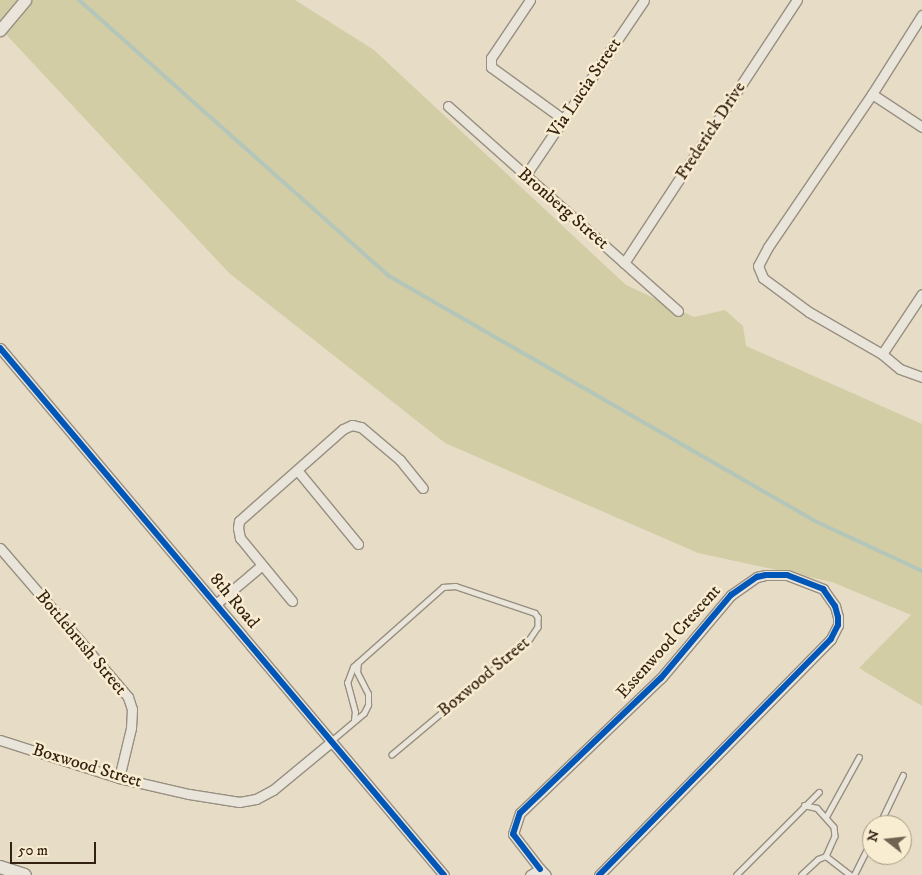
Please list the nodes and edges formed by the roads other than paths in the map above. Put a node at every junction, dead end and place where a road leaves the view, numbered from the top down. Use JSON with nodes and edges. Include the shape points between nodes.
{"nodes":[{"id":1,"x":25,"y":0,"type":"edge"},
{"id":2,"x":530,"y":0,"type":"edge"},
{"id":3,"x":644,"y":0,"type":"edge"},
{"id":4,"x":797,"y":0,"type":"edge"},
{"id":5,"x":922,"y":14,"type":"edge"},
{"id":6,"x":0,"y":30,"type":"edge"},
{"id":7,"x":872,"y":94,"type":"junction"},
{"id":8,"x":448,"y":106,"type":"dead end"},
{"id":9,"x":563,"y":119,"type":"junction"},
{"id":10,"x":922,"y":127,"type":"edge"},
{"id":11,"x":526,"y":176,"type":"junction"},
{"id":12,"x":624,"y":263,"type":"junction"},
{"id":13,"x":922,"y":294,"type":"edge"},
{"id":14,"x":678,"y":312,"type":"dead end"},
{"id":15,"x":0,"y":348,"type":"edge"},
{"id":16,"x":882,"y":354,"type":"junction"},
{"id":17,"x":922,"y":377,"type":"edge"},
{"id":18,"x":297,"y":470,"type":"junction"},
{"id":19,"x":423,"y":488,"type":"dead end"},
{"id":20,"x":358,"y":544,"type":"dead end"},
{"id":21,"x":0,"y":548,"type":"edge"},
{"id":22,"x":262,"y":566,"type":"junction"},
{"id":23,"x":292,"y":601,"type":"dead end"},
{"id":24,"x":217,"y":603,"type":"junction"},
{"id":25,"x":358,"y":662,"type":"junction"},
{"id":26,"x":354,"y":720,"type":"junction"},
{"id":27,"x":0,"y":740,"type":"edge"},
{"id":28,"x":330,"y":742,"type":"junction"},
{"id":29,"x":392,"y":755,"type":"dead end"},
{"id":30,"x":859,"y":757,"type":"dead end"},
{"id":31,"x":903,"y":775,"type":"dead end"},
{"id":32,"x":119,"y":778,"type":"junction"},
{"id":33,"x":819,"y":792,"type":"dead end"},
{"id":34,"x":804,"y":805,"type":"junction"},
{"id":35,"x":884,"y":815,"type":"edge"},
{"id":36,"x":826,"y":817,"type":"junction"},
{"id":37,"x":826,"y":856,"type":"junction"},
{"id":38,"x":862,"y":859,"type":"edge"},
{"id":39,"x":0,"y":867,"type":"edge"},
{"id":40,"x":543,"y":872,"type":"edge"},
{"id":41,"x":26,"y":875,"type":"edge"},
{"id":42,"x":444,"y":875,"type":"edge"},
{"id":43,"x":530,"y":875,"type":"edge"},
{"id":44,"x":599,"y":875,"type":"edge"},
{"id":45,"x":736,"y":875,"type":"edge"},
{"id":46,"x":801,"y":875,"type":"edge"},
{"id":47,"x":850,"y":875,"type":"edge"},
{"id":48,"x":854,"y":875,"type":"edge"}],
"edges":[{"from":1,"to":6,"type":"street"},
{"from":2,"to":9,"type":"street","via":[[491,58],[491,67]]},
{"from":3,"to":9,"type":"street","name":"Via Lucia Street"},
{"from":4,"to":12,"type":"street","name":"Frederick Drive"},
{"from":5,"to":7,"type":"street"},
{"from":7,"to":10,"type":"street"},
{"from":7,"to":16,"type":"street","via":[[768,247],[758,270],[763,278],[809,312]]},
{"from":8,"to":11,"type":"street","name":"Bronberg Street"},
{"from":9,"to":11,"type":"street","name":"Via Lucia Street"},
{"from":11,"to":12,"type":"street","name":"Bronberg Street"},
{"from":12,"to":14,"type":"street","name":"Bronberg Street"},
{"from":13,"to":16,"type":"street"},
{"from":15,"to":24,"type":"street","name":"8th Road"},
{"from":16,"to":17,"type":"street","via":[[900,369]]},
{"from":18,"to":19,"type":"street","via":[[343,429],[356,425],[400,460]]},
{"from":18,"to":20,"type":"street"},
{"from":18,"to":22,"type":"street","via":[[240,521],[238,534]]},
{"from":21,"to":32,"type":"street","name":"Bottlebrush Street","via":[[128,697],[132,709],[131,728]]},
{"from":22,"to":23,"type":"street"},
{"from":22,"to":24,"type":"street"},
{"from":24,"to":28,"type":"street","name":"8th Road"},
{"from":25,"to":26,"type":"lane","name":"Boxwood Street","via":[[347,677]]},
{"from":25,"to":26,"type":"lane","name":"Boxwood Street","via":[[357,672],[369,699],[364,713]]},
{"from":25,"to":29,"type":"lane","name":"Boxwood Street","via":[[448,586],[518,607],[538,617],[538,627],[530,639]]},
{"from":26,"to":28,"type":"lane","name":"Boxwood Street"},
{"from":27,"to":32,"type":"street","name":"Boxwood Street"},
{"from":28,"to":32,"type":"street","name":"Boxwood Street","via":[[273,790],[250,801],[189,794]]},
{"from":28,"to":42,"type":"street","name":"8th Road"},
{"from":30,"to":36,"type":"lane"},
{"from":31,"to":35,"type":"lane"},
{"from":33,"to":34,"type":"lane"},
{"from":34,"to":36,"type":"lane","via":[[813,806]]},
{"from":34,"to":45,"type":"lane"},
{"from":36,"to":37,"type":"lane","via":[[835,831]]},
{"from":37,"to":46,"type":"lane"},
{"from":37,"to":47,"type":"lane"},
{"from":38,"to":48,"type":"lane"},
{"from":39,"to":41,"type":"main road"},
{"from":40,"to":43,"type":"street","name":"Essenwood Crescent"},
{"from":40,"to":44,"type":"street","name":"Essenwood Crescent","via":[[513,834],[520,813],[661,678],[731,595],[757,577],[766,575],[787,575],[823,589],[835,606],[838,617],[831,639]]}]}
